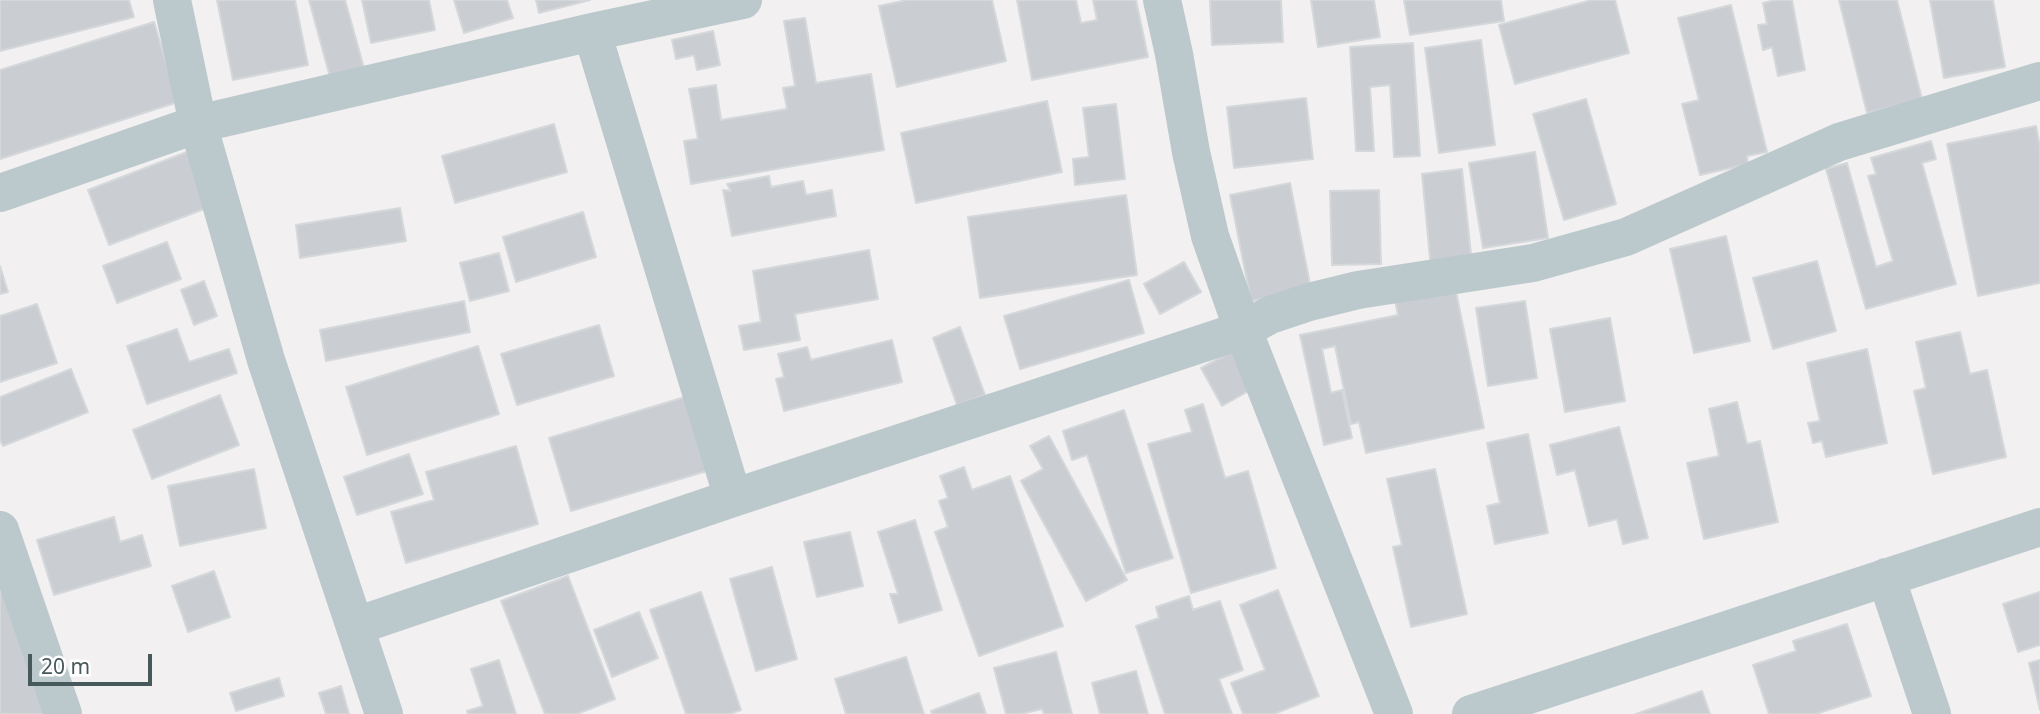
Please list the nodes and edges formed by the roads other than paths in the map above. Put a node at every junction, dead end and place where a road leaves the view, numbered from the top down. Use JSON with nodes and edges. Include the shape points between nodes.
{"nodes":[{"id":1,"x":172,"y":0,"type":"edge"},
{"id":2,"x":743,"y":0,"type":"edge"},
{"id":3,"x":1162,"y":0,"type":"edge"},
{"id":4,"x":592,"y":32,"type":"junction"},
{"id":5,"x":2040,"y":81,"type":"edge"},
{"id":6,"x":198,"y":124,"type":"junction"},
{"id":7,"x":0,"y":193,"type":"edge"},
{"id":8,"x":1243,"y":330,"type":"junction"},
{"id":9,"x":733,"y":498,"type":"junction"},
{"id":10,"x":2040,"y":527,"type":"edge"},
{"id":11,"x":0,"y":530,"type":"edge"},
{"id":12,"x":1886,"y":577,"type":"junction"},
{"id":13,"x":356,"y":626,"type":"junction"},
{"id":14,"x":1493,"y":711,"type":"edge"},
{"id":15,"x":63,"y":714,"type":"edge"},
{"id":16,"x":384,"y":714,"type":"edge"},
{"id":17,"x":1394,"y":714,"type":"edge"},
{"id":18,"x":1932,"y":714,"type":"edge"}],
"edges":[{"from":1,"to":6,"type":"street"},
{"from":2,"to":4,"type":"street"},
{"from":3,"to":8,"type":"street","via":[[1210,236]]},
{"from":4,"to":6,"type":"street"},
{"from":4,"to":9,"type":"street"},
{"from":5,"to":8,"type":"street","via":[[1839,142],[1626,237],[1533,262],[1359,290],[1270,315]]},
{"from":6,"to":7,"type":"street"},
{"from":6,"to":13,"type":"street","via":[[266,360]]},
{"from":8,"to":9,"type":"street"},
{"from":8,"to":17,"type":"street"},
{"from":9,"to":13,"type":"street"},
{"from":10,"to":12,"type":"street"},
{"from":11,"to":15,"type":"street"},
{"from":12,"to":14,"type":"street"},
{"from":12,"to":18,"type":"street"},
{"from":13,"to":16,"type":"street"}]}
